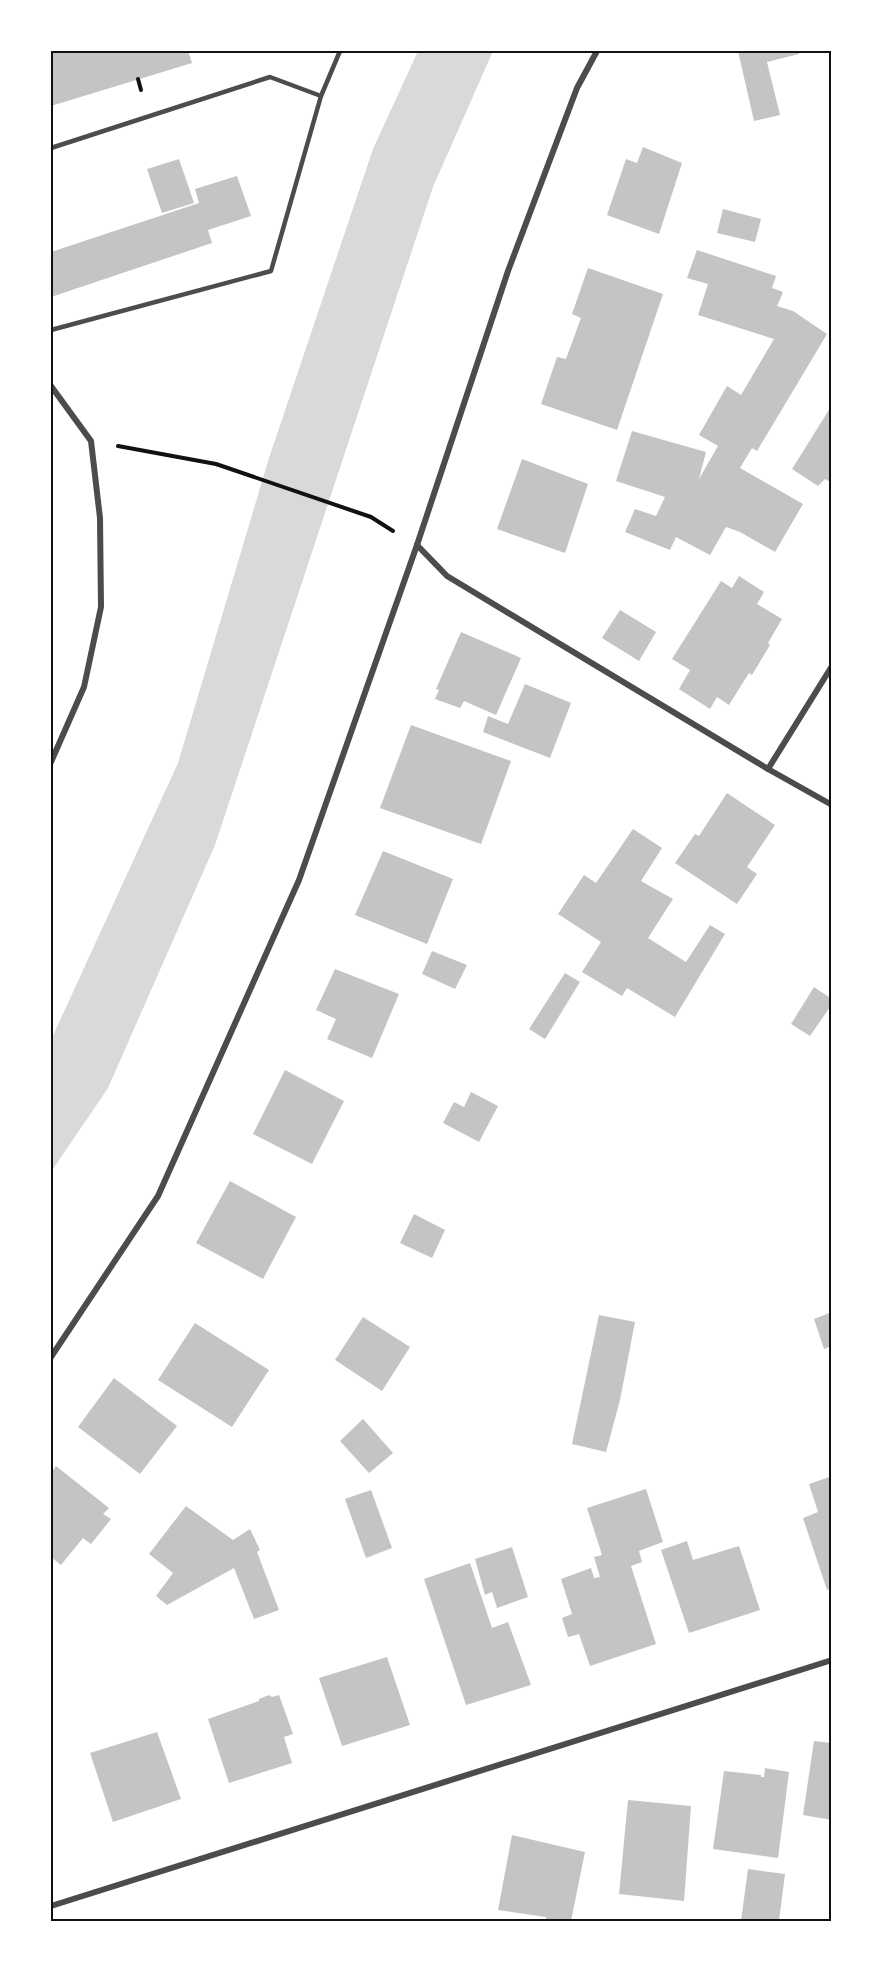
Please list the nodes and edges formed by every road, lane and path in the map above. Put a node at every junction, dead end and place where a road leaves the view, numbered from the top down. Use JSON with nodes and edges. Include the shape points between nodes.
{"nodes":[{"id":1,"x":340,"y":51,"type":"edge"},
{"id":2,"x":597,"y":51,"type":"edge"},
{"id":3,"x":321,"y":96,"type":"junction"},
{"id":4,"x":51,"y":148,"type":"edge"},
{"id":5,"x":51,"y":330,"type":"edge"},
{"id":6,"x":51,"y":386,"type":"edge"},
{"id":7,"x":91,"y":441,"type":"junction"},
{"id":8,"x":371,"y":518,"type":"dead end"},
{"id":9,"x":417,"y":545,"type":"junction"},
{"id":10,"x":832,"y":666,"type":"edge"},
{"id":11,"x":51,"y":762,"type":"edge"},
{"id":12,"x":768,"y":769,"type":"junction"},
{"id":13,"x":832,"y":805,"type":"edge"},
{"id":14,"x":51,"y":1357,"type":"edge"},
{"id":15,"x":832,"y":1660,"type":"edge"},
{"id":16,"x":51,"y":1906,"type":"edge"}],
"edges":[{"from":1,"to":3,"type":"lane"},
{"from":2,"to":9,"type":"street","via":[[577,88],[508,271]]},
{"from":3,"to":4,"type":"lane","via":[[270,77]]},
{"from":3,"to":5,"type":"lane","via":[[271,270]]},
{"from":6,"to":7,"type":"street"},
{"from":7,"to":8,"type":"path","via":[[216,464]]},
{"from":7,"to":11,"type":"street","via":[[100,518],[101,607],[84,687]]},
{"from":9,"to":12,"type":"street","via":[[447,576]]},
{"from":9,"to":14,"type":"street","via":[[298,880],[158,1196]]},
{"from":10,"to":12,"type":"street"},
{"from":12,"to":13,"type":"street"},
{"from":15,"to":16,"type":"street"}]}
